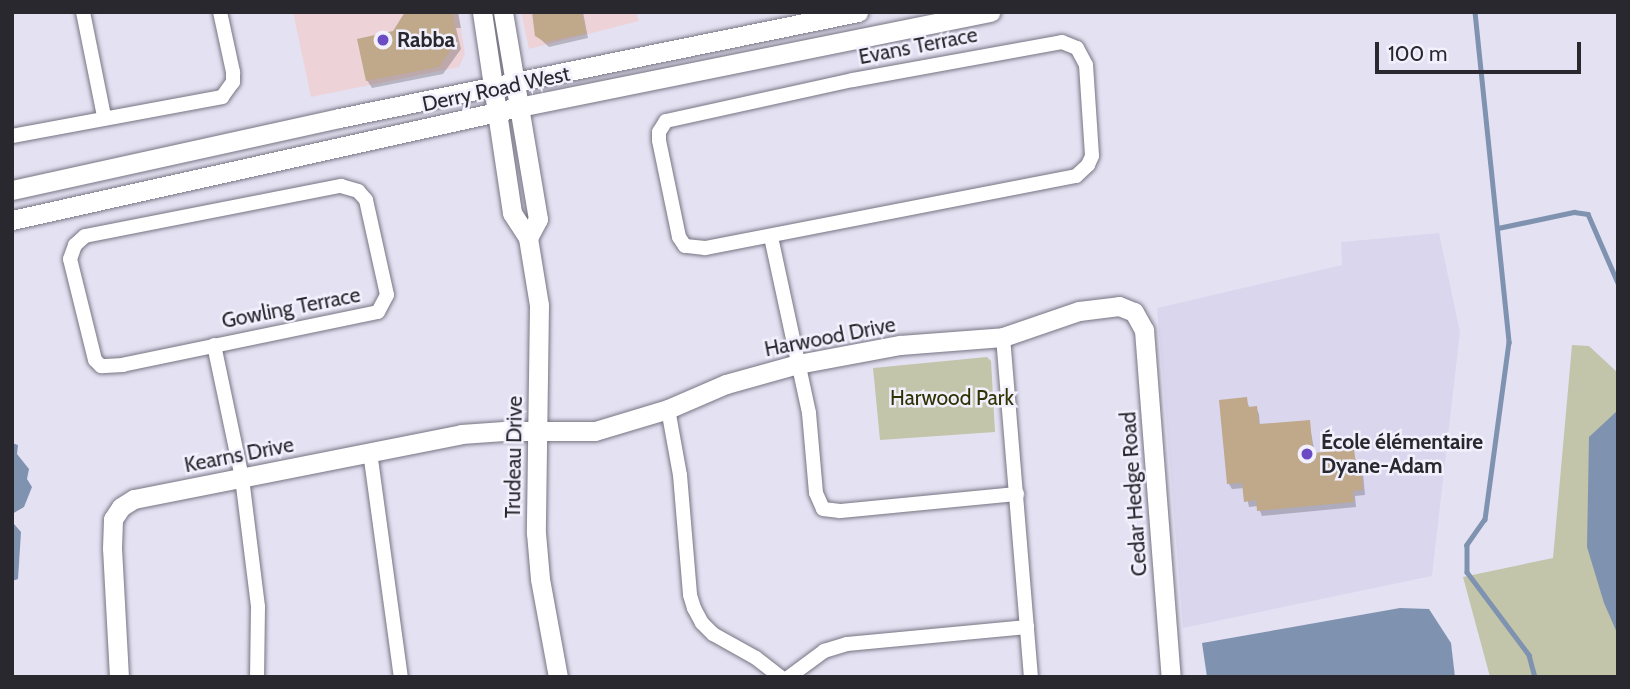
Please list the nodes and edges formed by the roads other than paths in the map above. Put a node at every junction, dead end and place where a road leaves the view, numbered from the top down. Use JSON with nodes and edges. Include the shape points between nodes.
{"nodes":[{"id":1,"x":83,"y":12,"type":"edge"},
{"id":2,"x":220,"y":12,"type":"edge"},
{"id":3,"x":482,"y":12,"type":"edge"},
{"id":4,"x":503,"y":12,"type":"edge"},
{"id":5,"x":858,"y":12,"type":"edge"},
{"id":6,"x":991,"y":12,"type":"edge"},
{"id":7,"x":515,"y":81,"type":"junction"},
{"id":8,"x":493,"y":86,"type":"junction"},
{"id":9,"x":519,"y":107,"type":"junction"},
{"id":10,"x":496,"y":112,"type":"junction"},
{"id":11,"x":104,"y":116,"type":"junction"},
{"id":12,"x":12,"y":136,"type":"edge"},
{"id":13,"x":12,"y":190,"type":"edge"},
{"id":14,"x":12,"y":220,"type":"edge"},
{"id":15,"x":771,"y":237,"type":"junction"},
{"id":16,"x":528,"y":238,"type":"junction"},
{"id":17,"x":1134,"y":312,"type":"joint"},
{"id":18,"x":1003,"y":337,"type":"junction"},
{"id":19,"x":214,"y":345,"type":"junction"},
{"id":20,"x":798,"y":364,"type":"junction"},
{"id":21,"x":668,"y":409,"type":"junction"},
{"id":22,"x":538,"y":432,"type":"junction"},
{"id":23,"x":370,"y":452,"type":"junction"},
{"id":24,"x":242,"y":478,"type":"junction"},
{"id":25,"x":1017,"y":494,"type":"junction"},
{"id":26,"x":1027,"y":627,"type":"junction"},
{"id":27,"x":119,"y":677,"type":"edge"},
{"id":28,"x":257,"y":677,"type":"edge"},
{"id":29,"x":401,"y":677,"type":"edge"},
{"id":30,"x":558,"y":677,"type":"edge"},
{"id":31,"x":780,"y":677,"type":"edge"},
{"id":32,"x":789,"y":677,"type":"edge"},
{"id":33,"x":1031,"y":677,"type":"edge"},
{"id":34,"x":1171,"y":677,"type":"edge"}],
"edges":[{"from":1,"to":11,"type":"street"},
{"from":2,"to":11,"type":"street","via":[[233,72],[229,90],[213,100]]},
{"from":3,"to":8,"type":"street","name":"Trudeau Drive"},
{"from":4,"to":7,"type":"street","name":"Trudeau Drive"},
{"from":5,"to":7,"type":"street","name":"Derry Road West"},
{"from":6,"to":9,"type":"street","name":"Derry Road West"},
{"from":7,"to":8,"type":"street","name":"Derry Road West"},
{"from":7,"to":9,"type":"street","name":"Trudeau Drive"},
{"from":8,"to":10,"type":"street","name":"Trudeau Drive"},
{"from":8,"to":13,"type":"street","name":"Derry Road West"},
{"from":9,"to":10,"type":"street","name":"Derry Road West"},
{"from":9,"to":16,"type":"street","name":"Trudeau Drive","via":[[538,219]]},
{"from":10,"to":14,"type":"street","name":"Derry Road West"},
{"from":10,"to":16,"type":"street","name":"Trudeau Drive","via":[[512,213]]},
{"from":11,"to":12,"type":"street"},
{"from":15,"to":15,"type":"street","name":"Evans Terrace","via":[[705,248],[685,246],[676,228],[659,140],[662,125],[853,80],[1052,43],[1069,44],[1082,57],[1092,156],[1076,176]]},
{"from":15,"to":20,"type":"street"},
{"from":16,"to":22,"type":"street","name":"Trudeau Drive","via":[[539,306]]},
{"from":17,"to":18,"type":"street","name":"Harwood Drive","via":[[1119,306],[1079,311]]},
{"from":17,"to":34,"type":"street","name":"Cedar Hedge Road","via":[[1144,330]]},
{"from":18,"to":20,"type":"street","name":"Harwood Drive","via":[[900,345]]},
{"from":18,"to":25,"type":"street"},
{"from":19,"to":19,"type":"street","name":"Gowling Terrace","via":[[101,366],[91,352],[70,259],[78,241],[341,186],[363,195],[387,295],[383,307],[371,314]]},
{"from":19,"to":24,"type":"street"},
{"from":20,"to":21,"type":"street","name":"Harwood Drive","via":[[726,384]]},
{"from":20,"to":25,"type":"street","via":[[816,493],[823,509]]},
{"from":21,"to":22,"type":"street","name":"Harwood Drive","via":[[595,431]]},
{"from":21,"to":31,"type":"street","via":[[694,608],[713,634]]},
{"from":22,"to":23,"type":"street","name":"Kearns Drive","via":[[461,434]]},
{"from":22,"to":30,"type":"street","name":"Trudeau Drive","via":[[536,533]]},
{"from":23,"to":24,"type":"street","name":"Kearns Drive"},
{"from":23,"to":29,"type":"street"},
{"from":24,"to":27,"type":"street","name":"Kearns Drive","via":[[134,499],[113,519]]},
{"from":24,"to":28,"type":"street","via":[[258,607]]},
{"from":25,"to":26,"type":"street"},
{"from":26,"to":32,"type":"street","via":[[847,644],[824,651]]},
{"from":26,"to":33,"type":"street"}]}
